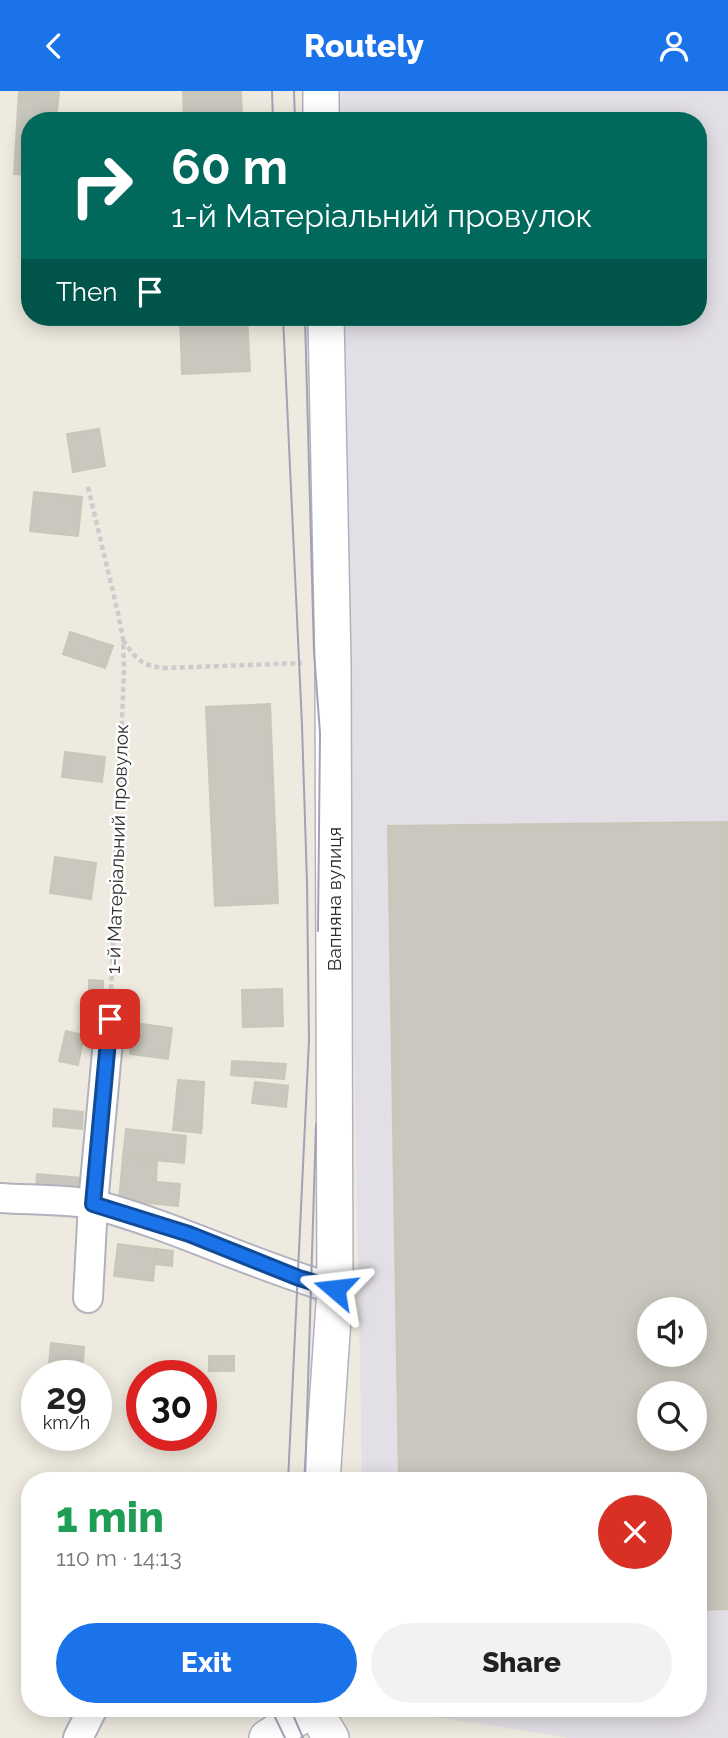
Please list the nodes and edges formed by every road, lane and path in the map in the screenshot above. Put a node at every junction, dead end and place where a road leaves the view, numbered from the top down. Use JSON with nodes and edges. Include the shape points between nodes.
{"nodes":[{"id":1,"x":321,"y":91,"type":"edge"},
{"id":2,"x":321,"y":112,"type":"edge"},
{"id":3,"x":326,"y":326,"type":"edge"},
{"id":4,"x":88,"y":487,"type":"dead end"},
{"id":5,"x":123,"y":639,"type":"junction"},
{"id":6,"x":333,"y":663,"type":"junction"},
{"id":7,"x":110,"y":1019,"type":"joint"},
{"id":8,"x":0,"y":1198,"type":"edge"},
{"id":9,"x":93,"y":1204,"type":"junction"},
{"id":10,"x":335,"y":1289,"type":"junction"},
{"id":11,"x":88,"y":1298,"type":"dead end"},
{"id":12,"x":323,"y":1472,"type":"edge"},
{"id":13,"x":88,"y":1717,"type":"edge"},
{"id":14,"x":299,"y":1717,"type":"edge"},
{"id":15,"x":318,"y":1717,"type":"edge"},
{"id":16,"x":78,"y":1738,"type":"edge"},
{"id":17,"x":267,"y":1738,"type":"edge"},
{"id":18,"x":331,"y":1738,"type":"edge"}],
"edges":[{"from":1,"to":2,"type":"street"},
{"from":3,"to":6,"type":"street","name":"Вапняна вулиця"},
{"from":4,"to":5,"type":"path","name":"1-й Матеріальний провулок"},
{"from":5,"to":6,"type":"path","via":[[136,659],[166,669]]},
{"from":5,"to":7,"type":"path","name":"1-й Матеріальний провулок"},
{"from":6,"to":10,"type":"street","name":"Вапняна вулиця"},
{"from":7,"to":9,"type":"street"},
{"from":8,"to":9,"type":"street"},
{"from":9,"to":10,"type":"street","via":[[189,1234]]},
{"from":9,"to":11,"type":"street"},
{"from":10,"to":12,"type":"street","name":"Вапняна вулиця"},
{"from":13,"to":16,"type":"street"},
{"from":14,"to":17,"type":"street"},
{"from":15,"to":18,"type":"street"}]}
